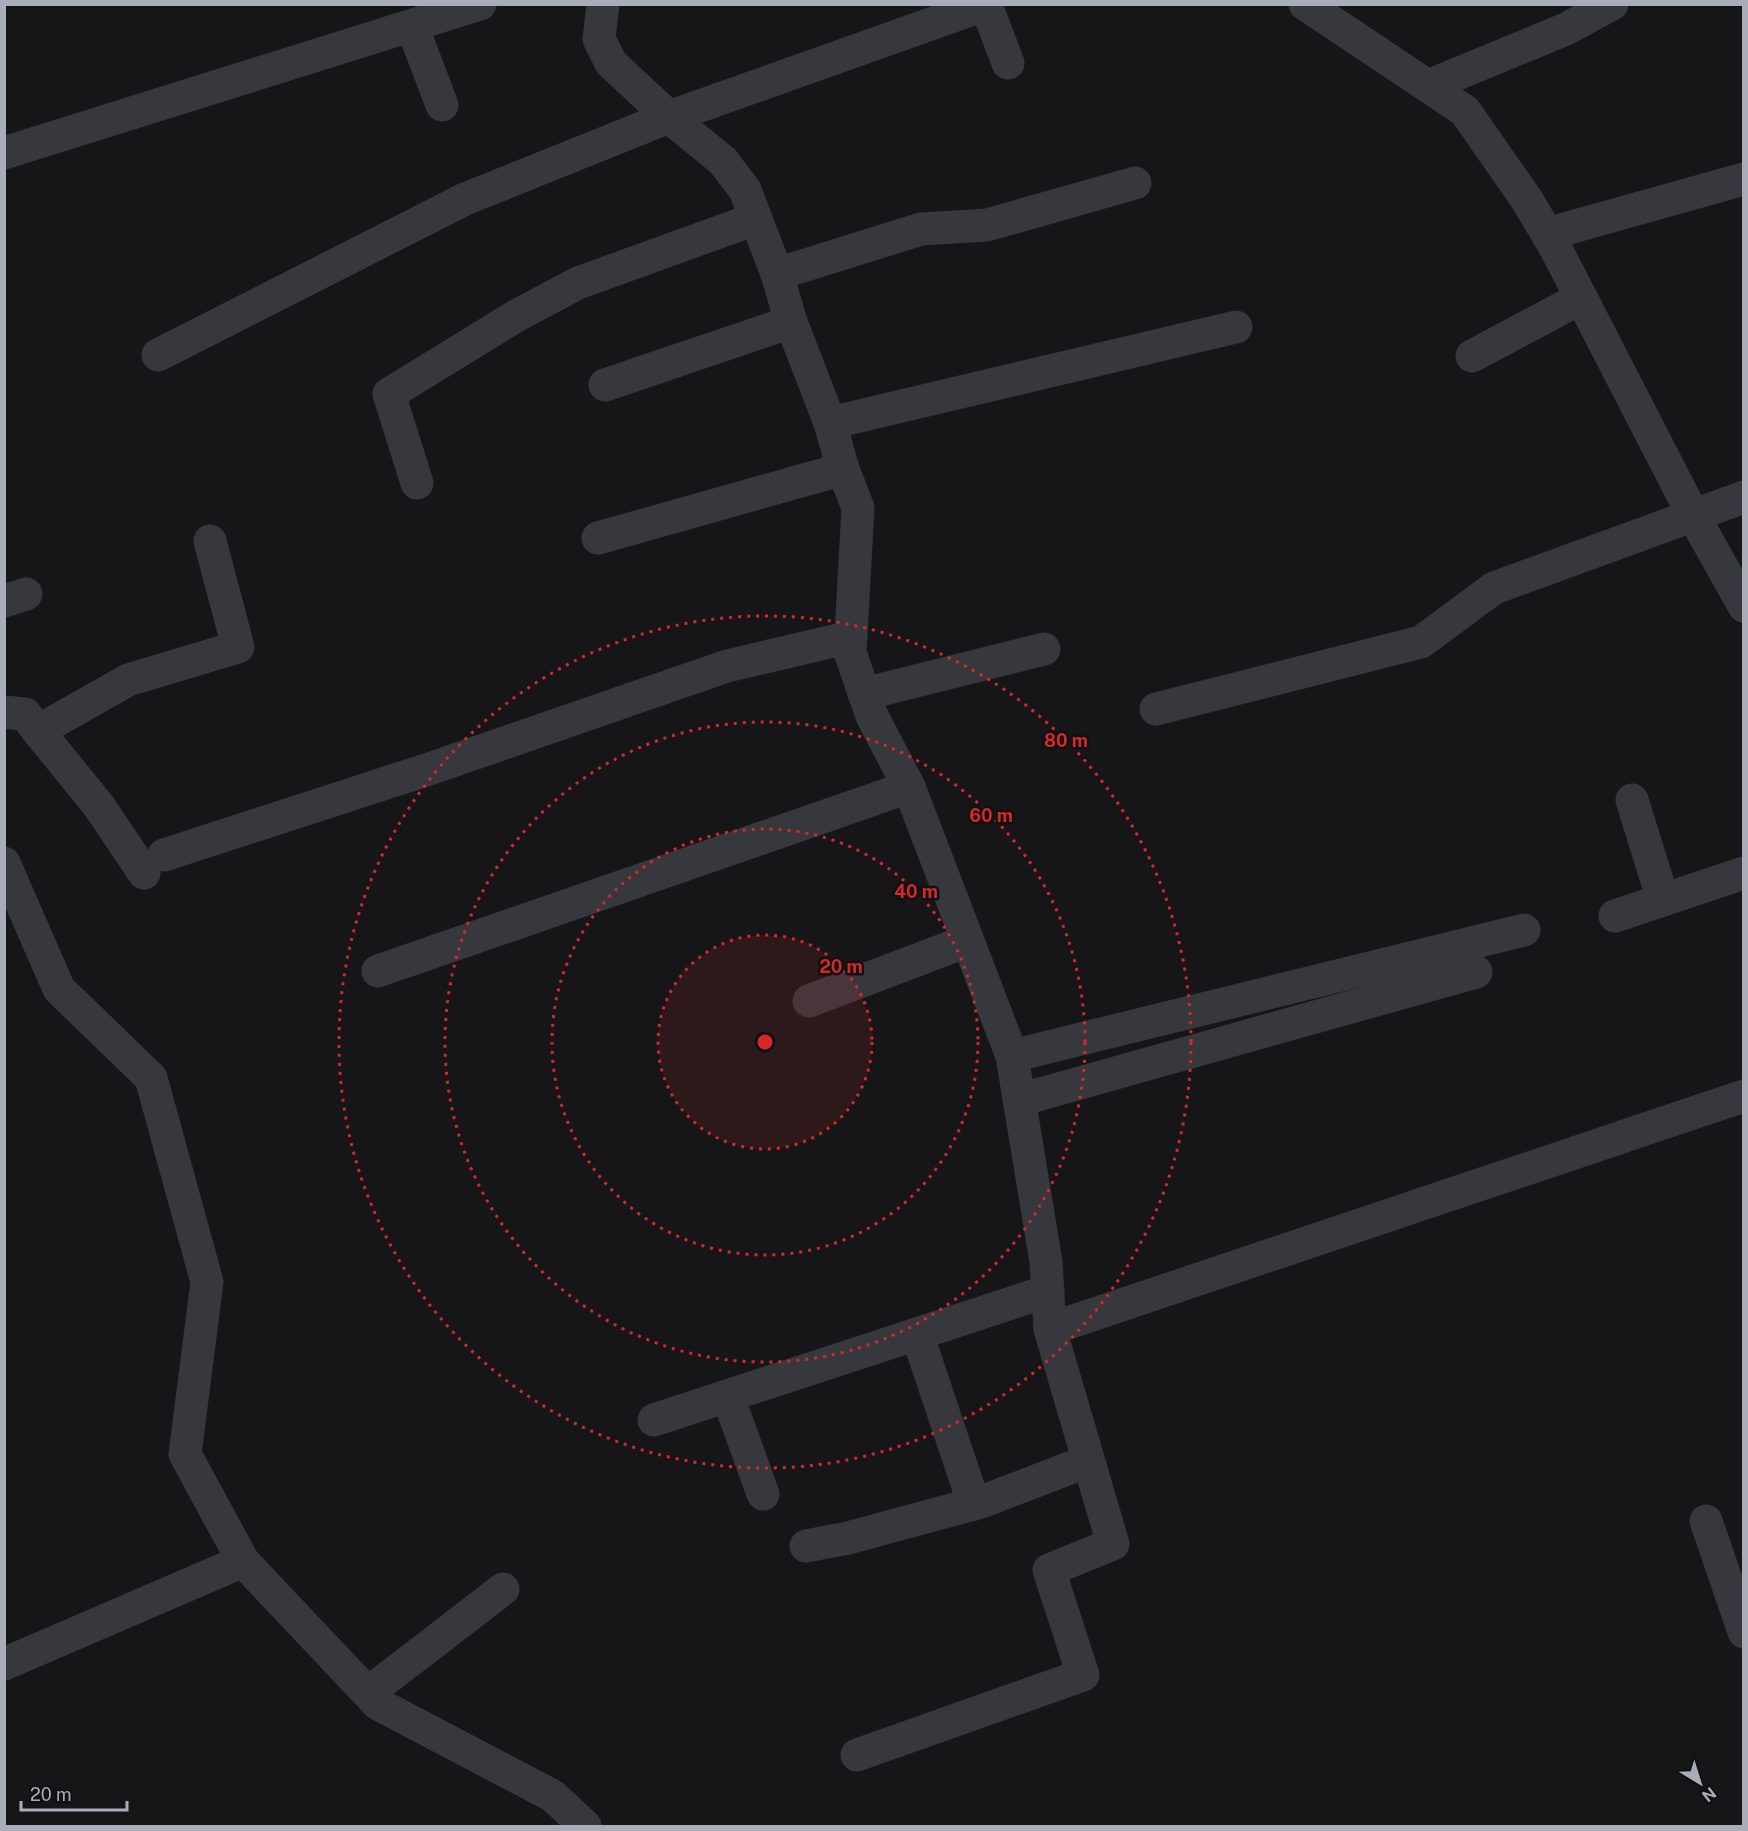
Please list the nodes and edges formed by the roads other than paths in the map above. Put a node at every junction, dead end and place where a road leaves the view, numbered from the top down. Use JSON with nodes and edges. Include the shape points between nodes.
{"nodes":[{"id":1,"x":480,"y":4,"type":"edge"},
{"id":2,"x":603,"y":4,"type":"edge"},
{"id":3,"x":1305,"y":4,"type":"edge"},
{"id":4,"x":1612,"y":4,"type":"edge"},
{"id":5,"x":987,"y":5,"type":"edge"},
{"id":6,"x":412,"y":26,"type":"junction"},
{"id":7,"x":1008,"y":63,"type":"dead end"},
{"id":8,"x":1428,"y":86,"type":"junction"},
{"id":9,"x":442,"y":105,"type":"dead end"},
{"id":10,"x":669,"y":117,"type":"junction"},
{"id":11,"x":4,"y":153,"type":"edge"},
{"id":12,"x":1743,"y":179,"type":"edge"},
{"id":13,"x":1135,"y":183,"type":"dead end"},
{"id":14,"x":755,"y":219,"type":"junction"},
{"id":15,"x":1548,"y":234,"type":"junction"},
{"id":16,"x":777,"y":274,"type":"junction"},
{"id":17,"x":1581,"y":298,"type":"junction"},
{"id":18,"x":791,"y":322,"type":"junction"},
{"id":19,"x":1236,"y":327,"type":"dead end"},
{"id":20,"x":158,"y":355,"type":"dead end"},
{"id":21,"x":1472,"y":356,"type":"dead end"},
{"id":22,"x":604,"y":385,"type":"dead end"},
{"id":23,"x":831,"y":423,"type":"junction"},
{"id":24,"x":843,"y":469,"type":"junction"},
{"id":25,"x":417,"y":483,"type":"dead end"},
{"id":26,"x":1743,"y":497,"type":"edge"},
{"id":27,"x":1693,"y":515,"type":"junction"},
{"id":28,"x":598,"y":538,"type":"dead end"},
{"id":29,"x":210,"y":541,"type":"dead end"},
{"id":30,"x":1743,"y":606,"type":"edge"},
{"id":31,"x":851,"y":637,"type":"junction"},
{"id":32,"x":1044,"y":649,"type":"dead end"},
{"id":33,"x":864,"y":694,"type":"junction"},
{"id":34,"x":1156,"y":709,"type":"dead end"},
{"id":35,"x":4,"y":712,"type":"edge"},
{"id":36,"x":38,"y":731,"type":"junction"},
{"id":37,"x":909,"y":787,"type":"junction"},
{"id":38,"x":1632,"y":800,"type":"dead end"},
{"id":39,"x":4,"y":863,"type":"edge"},
{"id":40,"x":1743,"y":873,"type":"edge"},
{"id":41,"x":1663,"y":900,"type":"junction"},
{"id":42,"x":1615,"y":916,"type":"dead end"},
{"id":43,"x":1524,"y":930,"type":"dead end"},
{"id":44,"x":968,"y":941,"type":"junction"},
{"id":45,"x":378,"y":971,"type":"dead end"},
{"id":46,"x":1476,"y":972,"type":"dead end"},
{"id":47,"x":809,"y":1001,"type":"dead end"},
{"id":48,"x":1012,"y":1056,"type":"junction"},
{"id":49,"x":1743,"y":1096,"type":"edge"},
{"id":50,"x":1019,"y":1100,"type":"junction"},
{"id":51,"x":1048,"y":1291,"type":"junction"},
{"id":52,"x":1050,"y":1329,"type":"junction"},
{"id":53,"x":917,"y":1334,"type":"junction"},
{"id":54,"x":728,"y":1397,"type":"junction"},
{"id":55,"x":654,"y":1420,"type":"dead end"},
{"id":56,"x":1088,"y":1461,"type":"junction"},
{"id":57,"x":763,"y":1494,"type":"dead end"},
{"id":58,"x":974,"y":1504,"type":"junction"},
{"id":59,"x":1706,"y":1521,"type":"dead end"},
{"id":60,"x":806,"y":1546,"type":"dead end"},
{"id":61,"x":243,"y":1561,"type":"junction"},
{"id":62,"x":503,"y":1589,"type":"dead end"},
{"id":63,"x":1743,"y":1632,"type":"edge"},
{"id":64,"x":4,"y":1664,"type":"edge"},
{"id":65,"x":368,"y":1693,"type":"junction"},
{"id":66,"x":857,"y":1755,"type":"dead end"},
{"id":67,"x":585,"y":1827,"type":"edge"}],
"edges":[{"from":1,"to":6,"type":"street"},
{"from":2,"to":10,"type":"street","via":[[599,39],[611,63]]},
{"from":3,"to":8,"type":"street"},
{"from":4,"to":8,"type":"street","via":[[1566,29]]},
{"from":5,"to":7,"type":"street"},
{"from":5,"to":10,"type":"street"},
{"from":6,"to":9,"type":"street"},
{"from":6,"to":11,"type":"street"},
{"from":8,"to":15,"type":"street","via":[[1466,111]]},
{"from":10,"to":14,"type":"street","via":[[723,161],[745,190]]},
{"from":10,"to":20,"type":"street","via":[[465,199]]},
{"from":12,"to":15,"type":"street"},
{"from":13,"to":16,"type":"street","via":[[987,225],[921,229]]},
{"from":14,"to":16,"type":"street"},
{"from":14,"to":25,"type":"street","via":[[578,283],[389,394]]},
{"from":15,"to":17,"type":"street"},
{"from":16,"to":18,"type":"street"},
{"from":17,"to":21,"type":"street"},
{"from":17,"to":27,"type":"street"},
{"from":18,"to":22,"type":"street"},
{"from":18,"to":23,"type":"street"},
{"from":19,"to":23,"type":"street"},
{"from":23,"to":24,"type":"street"},
{"from":24,"to":28,"type":"street"},
{"from":24,"to":31,"type":"street","via":[[858,508]]},
{"from":26,"to":27,"type":"street"},
{"from":27,"to":30,"type":"street"},
{"from":27,"to":34,"type":"street","via":[[1494,588],[1421,642]]},
{"from":29,"to":36,"type":"street","via":[[238,647],[128,680]]},
{"from":31,"to":33,"type":"street","via":[[850,652]]},
{"from":31,"to":36,"type":"street","via":[[727,666],[154,864],[99,806]]},
{"from":32,"to":33,"type":"street"},
{"from":33,"to":37,"type":"street"},
{"from":35,"to":36,"type":"street","via":[[26,714]]},
{"from":37,"to":44,"type":"street"},
{"from":37,"to":45,"type":"street"},
{"from":38,"to":41,"type":"street"},
{"from":39,"to":61,"type":"street","via":[[59,989],[151,1078],[207,1282],[185,1454]]},
{"from":40,"to":41,"type":"street"},
{"from":41,"to":42,"type":"street"},
{"from":43,"to":48,"type":"street"},
{"from":44,"to":47,"type":"street"},
{"from":44,"to":48,"type":"street"},
{"from":46,"to":50,"type":"street"},
{"from":48,"to":50,"type":"street"},
{"from":49,"to":52,"type":"street"},
{"from":50,"to":51,"type":"street"},
{"from":51,"to":52,"type":"street"},
{"from":51,"to":53,"type":"street"},
{"from":52,"to":56,"type":"street"},
{"from":53,"to":54,"type":"street"},
{"from":53,"to":58,"type":"street"},
{"from":54,"to":55,"type":"street"},
{"from":54,"to":57,"type":"street"},
{"from":56,"to":58,"type":"street"},
{"from":56,"to":66,"type":"street","via":[[1113,1544],[1049,1570],[1083,1675]]},
{"from":58,"to":60,"type":"street"},
{"from":59,"to":63,"type":"street"},
{"from":61,"to":64,"type":"street"},
{"from":61,"to":65,"type":"street"},
{"from":62,"to":65,"type":"street"},
{"from":65,"to":67,"type":"street","via":[[378,1704],[553,1796]]}]}
